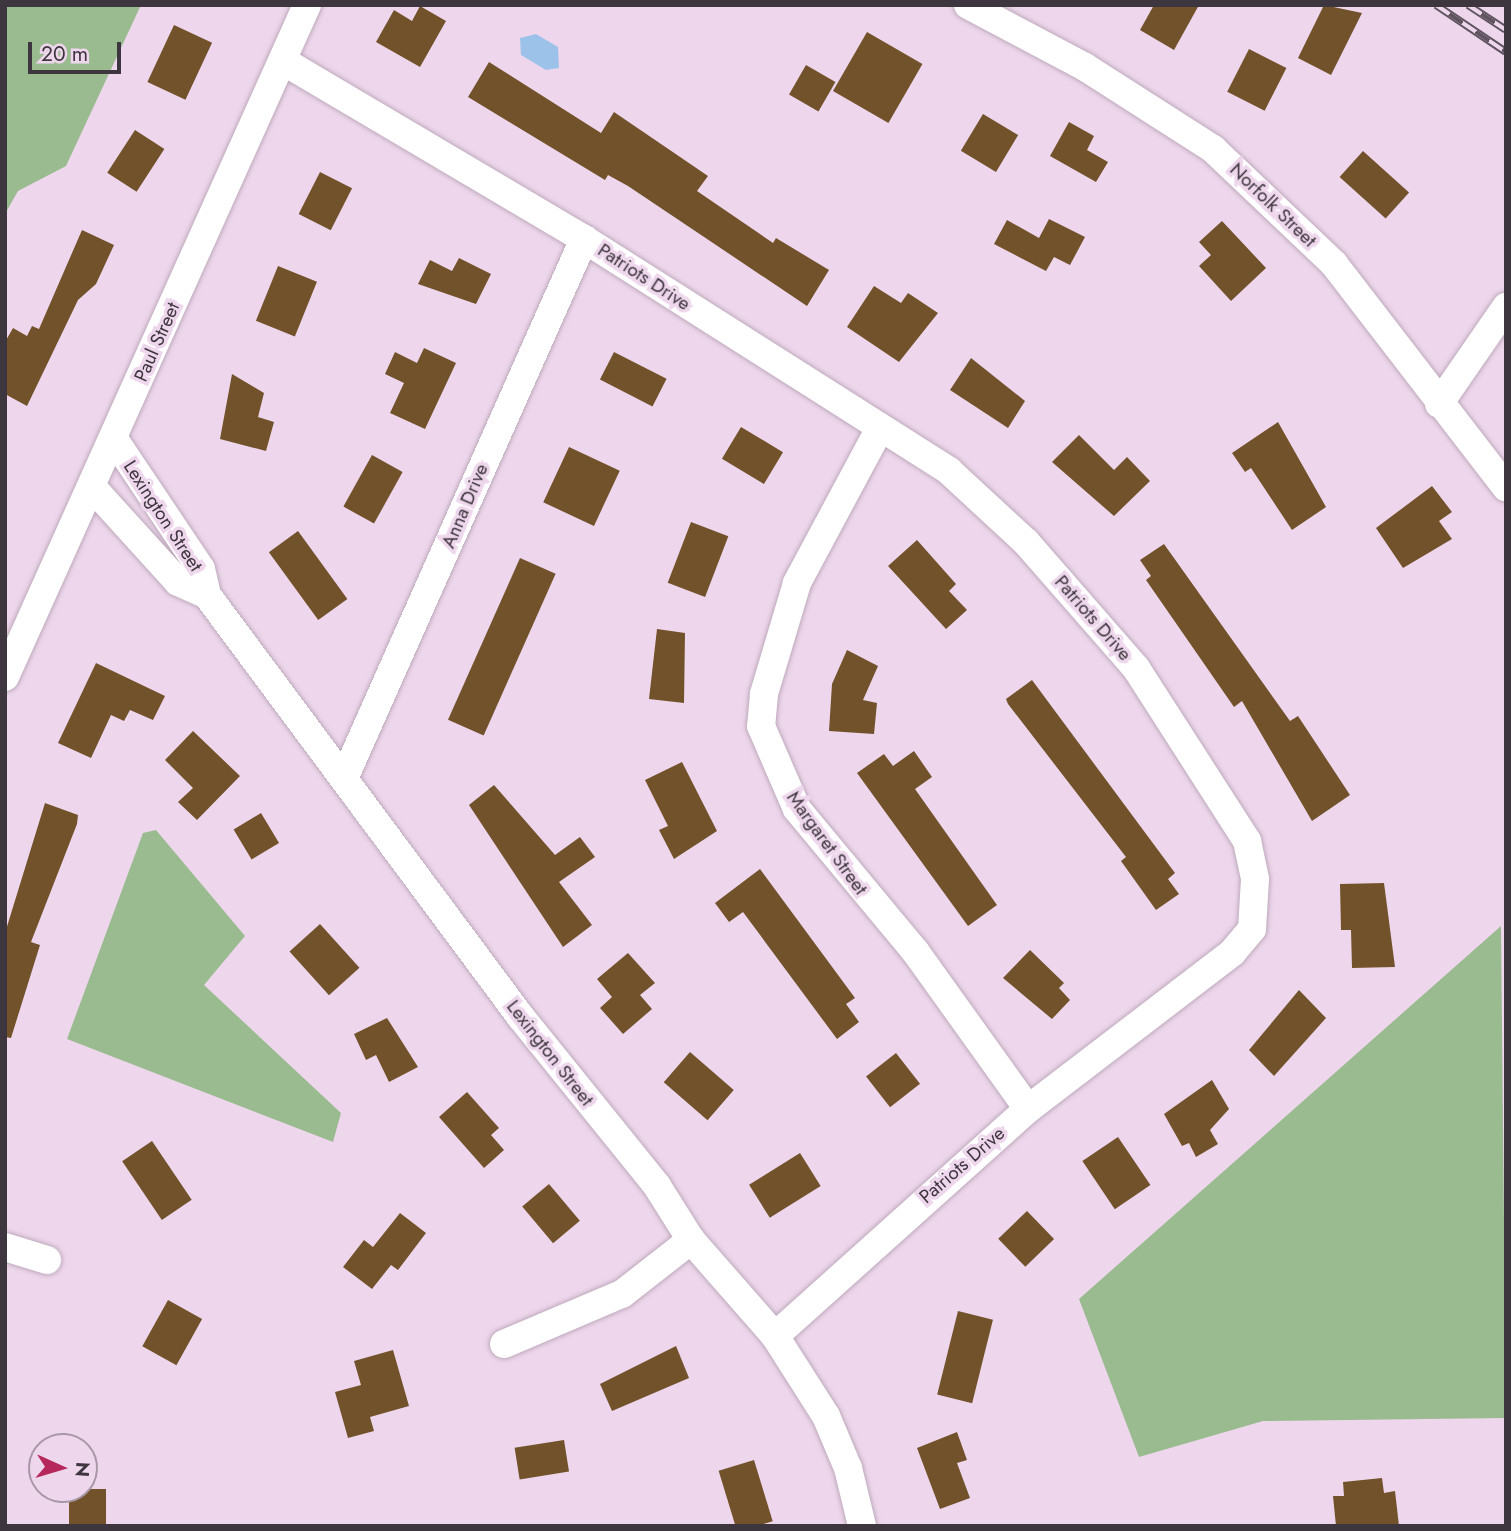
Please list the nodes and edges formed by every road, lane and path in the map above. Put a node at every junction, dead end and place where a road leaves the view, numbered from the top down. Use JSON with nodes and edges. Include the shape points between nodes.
{"nodes":[{"id":1,"x":307,"y":5,"type":"edge"},
{"id":2,"x":968,"y":5,"type":"edge"},
{"id":3,"x":283,"y":61,"type":"junction"},
{"id":4,"x":584,"y":239,"type":"junction"},
{"id":5,"x":1506,"y":307,"type":"edge"},
{"id":6,"x":1439,"y":404,"type":"junction"},
{"id":7,"x":880,"y":428,"type":"junction"},
{"id":8,"x":114,"y":439,"type":"junction"},
{"id":9,"x":92,"y":487,"type":"junction"},
{"id":10,"x":1506,"y":487,"type":"edge"},
{"id":11,"x":207,"y":595,"type":"junction"},
{"id":12,"x":5,"y":677,"type":"edge"},
{"id":13,"x":346,"y":774,"type":"junction"},
{"id":14,"x":1028,"y":1109,"type":"junction"},
{"id":15,"x":691,"y":1240,"type":"junction"},
{"id":16,"x":5,"y":1247,"type":"edge"},
{"id":17,"x":47,"y":1260,"type":"dead end"},
{"id":18,"x":775,"y":1336,"type":"junction"},
{"id":19,"x":504,"y":1344,"type":"dead end"},
{"id":20,"x":862,"y":1526,"type":"edge"}],
"edges":[{"from":1,"to":3,"type":"street","name":"Paul Street"},
{"from":2,"to":6,"type":"street","name":"Norfolk Street","via":[[1085,67],[1213,149],[1334,264]]},
{"from":3,"to":4,"type":"street","name":"Patriots Drive"},
{"from":3,"to":8,"type":"street","name":"Paul Street"},
{"from":4,"to":7,"type":"street","name":"Patriots Drive"},
{"from":4,"to":13,"type":"street","name":"Anna Drive"},
{"from":5,"to":6,"type":"street"},
{"from":6,"to":10,"type":"street","name":"Norfolk Street"},
{"from":7,"to":14,"type":"street","name":"Margaret Street","via":[[797,583],[764,694],[761,726],[797,809],[915,951]]},
{"from":7,"to":14,"type":"street","name":"Patriots Drive","via":[[949,471],[1026,542],[1136,668],[1247,841],[1255,879],[1251,929],[1232,953]]},
{"from":8,"to":9,"type":"street","name":"Paul Street"},
{"from":8,"to":11,"type":"street","name":"Lexington Street","via":[[201,569]]},
{"from":9,"to":11,"type":"street","name":"Lexington Street","via":[[178,582]]},
{"from":9,"to":12,"type":"street","name":"Paul Street"},
{"from":11,"to":13,"type":"street","name":"Lexington Street"},
{"from":13,"to":15,"type":"street","name":"Lexington Street"},
{"from":14,"to":18,"type":"street","name":"Patriots Drive"},
{"from":15,"to":18,"type":"street","name":"Lexington Street"},
{"from":15,"to":19,"type":"street","via":[[622,1294]]},
{"from":16,"to":17,"type":"street"},
{"from":18,"to":20,"type":"street","name":"Lexington Street","via":[[826,1416],[848,1468]]}]}
